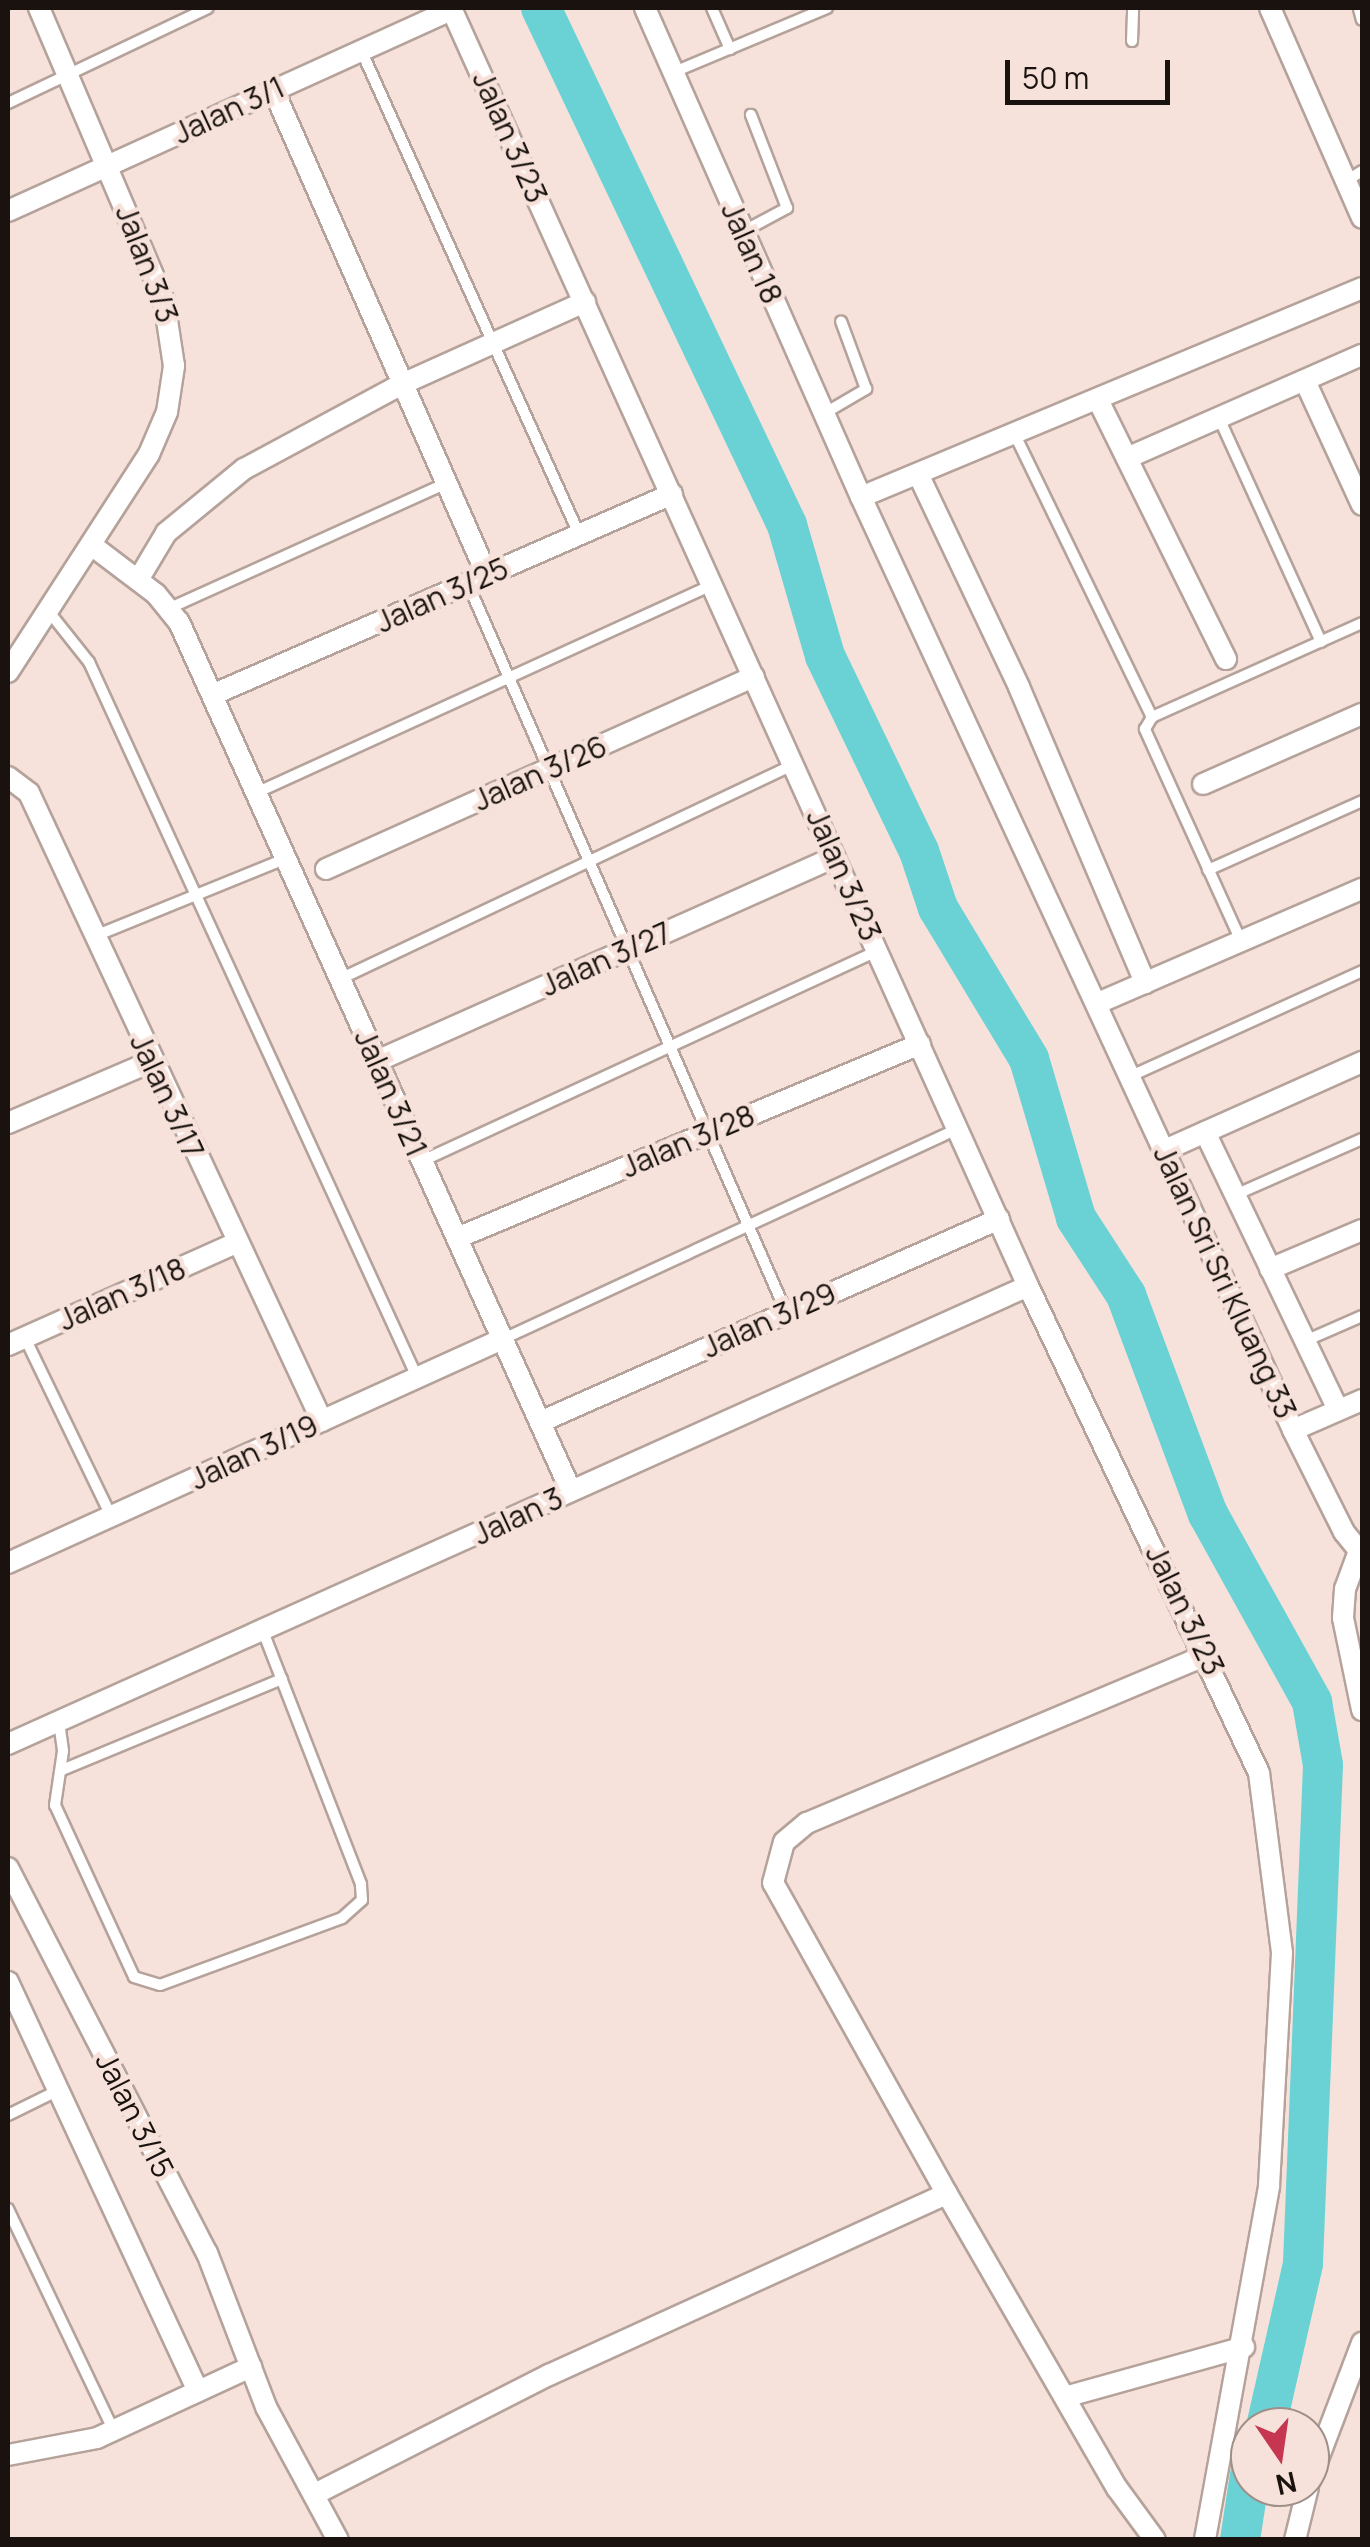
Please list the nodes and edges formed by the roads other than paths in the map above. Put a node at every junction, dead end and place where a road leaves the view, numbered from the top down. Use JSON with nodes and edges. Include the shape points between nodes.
{"nodes":[{"id":1,"x":39,"y":8,"type":"edge"},
{"id":2,"x":208,"y":8,"type":"edge"},
{"id":3,"x":645,"y":8,"type":"edge"},
{"id":4,"x":712,"y":8,"type":"edge"},
{"id":5,"x":827,"y":8,"type":"edge"},
{"id":6,"x":1133,"y":8,"type":"edge"},
{"id":7,"x":1270,"y":8,"type":"edge"},
{"id":8,"x":451,"y":9,"type":"edge"},
{"id":9,"x":1359,"y":9,"type":"edge"},
{"id":10,"x":1362,"y":20,"type":"edge"},
{"id":11,"x":1132,"y":40,"type":"dead end"},
{"id":12,"x":730,"y":49,"type":"junction"},
{"id":13,"x":361,"y":50,"type":"junction"},
{"id":14,"x":674,"y":72,"type":"junction"},
{"id":15,"x":68,"y":73,"type":"junction"},
{"id":16,"x":273,"y":90,"type":"junction"},
{"id":17,"x":8,"y":102,"type":"edge"},
{"id":18,"x":750,"y":115,"type":"dead end"},
{"id":19,"x":108,"y":166,"type":"junction"},
{"id":20,"x":1354,"y":176,"type":"edge"},
{"id":21,"x":8,"y":210,"type":"edge"},
{"id":22,"x":1362,"y":218,"type":"edge"},
{"id":23,"x":742,"y":232,"type":"junction"},
{"id":24,"x":1362,"y":288,"type":"edge"},
{"id":25,"x":585,"y":302,"type":"junction"},
{"id":26,"x":841,"y":321,"type":"dead end"},
{"id":27,"x":490,"y":346,"type":"junction"},
{"id":28,"x":1362,"y":355,"type":"edge"},
{"id":29,"x":1304,"y":380,"type":"junction"},
{"id":30,"x":400,"y":384,"type":"junction"},
{"id":31,"x":1098,"y":400,"type":"junction"},
{"id":32,"x":824,"y":414,"type":"junction"},
{"id":33,"x":1220,"y":418,"type":"junction"},
{"id":34,"x":1015,"y":435,"type":"junction"},
{"id":35,"x":1127,"y":458,"type":"junction"},
{"id":36,"x":919,"y":476,"type":"junction"},
{"id":37,"x":446,"y":484,"type":"junction"},
{"id":38,"x":672,"y":494,"type":"junction"},
{"id":39,"x":861,"y":497,"type":"junction"},
{"id":40,"x":1362,"y":505,"type":"edge"},
{"id":41,"x":580,"y":534,"type":"junction"},
{"id":42,"x":94,"y":547,"type":"junction"},
{"id":43,"x":477,"y":579,"type":"junction"},
{"id":44,"x":138,"y":580,"type":"junction"},
{"id":45,"x":713,"y":585,"type":"junction"},
{"id":46,"x":170,"y":608,"type":"junction"},
{"id":47,"x":50,"y":614,"type":"junction"},
{"id":48,"x":1362,"y":624,"type":"edge"},
{"id":49,"x":1321,"y":642,"type":"junction"},
{"id":50,"x":1226,"y":659,"type":"dead end"},
{"id":51,"x":8,"y":672,"type":"edge"},
{"id":52,"x":508,"y":676,"type":"junction"},
{"id":53,"x":754,"y":677,"type":"junction"},
{"id":54,"x":212,"y":695,"type":"junction"},
{"id":55,"x":1362,"y":714,"type":"edge"},
{"id":56,"x":1152,"y":718,"type":"junction"},
{"id":57,"x":794,"y":765,"type":"junction"},
{"id":58,"x":548,"y":770,"type":"junction"},
{"id":59,"x":8,"y":777,"type":"edge"},
{"id":60,"x":1203,"y":784,"type":"dead end"},
{"id":61,"x":256,"y":793,"type":"junction"},
{"id":62,"x":1362,"y":801,"type":"edge"},
{"id":63,"x":835,"y":857,"type":"junction"},
{"id":64,"x":288,"y":858,"type":"junction"},
{"id":65,"x":590,"y":862,"type":"junction"},
{"id":66,"x":326,"y":868,"type":"dead end"},
{"id":67,"x":1208,"y":870,"type":"junction"},
{"id":68,"x":1362,"y":889,"type":"edge"},
{"id":69,"x":194,"y":898,"type":"junction"},
{"id":70,"x":95,"y":936,"type":"junction"},
{"id":71,"x":1241,"y":941,"type":"junction"},
{"id":72,"x":628,"y":950,"type":"junction"},
{"id":73,"x":878,"y":950,"type":"junction"},
{"id":74,"x":1362,"y":971,"type":"edge"},
{"id":75,"x":340,"y":980,"type":"junction"},
{"id":76,"x":1145,"y":983,"type":"junction"},
{"id":77,"x":1098,"y":1003,"type":"junction"},
{"id":78,"x":920,"y":1044,"type":"junction"},
{"id":79,"x":670,"y":1045,"type":"junction"},
{"id":80,"x":377,"y":1061,"type":"junction"},
{"id":81,"x":150,"y":1062,"type":"junction"},
{"id":82,"x":1362,"y":1062,"type":"edge"},
{"id":83,"x":1131,"y":1076,"type":"junction"},
{"id":84,"x":8,"y":1123,"type":"edge"},
{"id":85,"x":958,"y":1128,"type":"junction"},
{"id":86,"x":1205,"y":1132,"type":"junction"},
{"id":87,"x":708,"y":1133,"type":"junction"},
{"id":88,"x":1362,"y":1139,"type":"edge"},
{"id":89,"x":1165,"y":1150,"type":"junction"},
{"id":90,"x":422,"y":1161,"type":"junction"},
{"id":91,"x":1235,"y":1195,"type":"junction"},
{"id":92,"x":999,"y":1219,"type":"junction"},
{"id":93,"x":749,"y":1227,"type":"junction"},
{"id":94,"x":1362,"y":1230,"type":"edge"},
{"id":95,"x":457,"y":1238,"type":"junction"},
{"id":96,"x":236,"y":1243,"type":"junction"},
{"id":97,"x":1270,"y":1269,"type":"junction"},
{"id":98,"x":1028,"y":1286,"type":"junction"},
{"id":99,"x":786,"y":1312,"type":"junction"},
{"id":100,"x":1362,"y":1316,"type":"edge"},
{"id":101,"x":500,"y":1340,"type":"junction"},
{"id":102,"x":16,"y":1341,"type":"edge"},
{"id":103,"x":1305,"y":1341,"type":"junction"},
{"id":104,"x":417,"y":1378,"type":"junction"},
{"id":105,"x":1362,"y":1400,"type":"edge"},
{"id":106,"x":1338,"y":1410,"type":"junction"},
{"id":107,"x":322,"y":1421,"type":"junction"},
{"id":108,"x":540,"y":1422,"type":"junction"},
{"id":109,"x":1292,"y":1430,"type":"junction"},
{"id":110,"x":571,"y":1491,"type":"junction"},
{"id":111,"x":111,"y":1517,"type":"junction"},
{"id":112,"x":1361,"y":1552,"type":"edge"},
{"id":113,"x":8,"y":1562,"type":"edge"},
{"id":114,"x":264,"y":1634,"type":"junction"},
{"id":115,"x":1206,"y":1654,"type":"junction"},
{"id":116,"x":282,"y":1679,"type":"junction"},
{"id":117,"x":1362,"y":1710,"type":"edge"},
{"id":118,"x":58,"y":1722,"type":"junction"},
{"id":119,"x":8,"y":1744,"type":"edge"},
{"id":120,"x":62,"y":1770,"type":"junction"},
{"id":121,"x":8,"y":1868,"type":"edge"},
{"id":122,"x":8,"y":1982,"type":"edge"},
{"id":123,"x":58,"y":2092,"type":"junction"},
{"id":124,"x":8,"y":2116,"type":"edge"},
{"id":125,"x":947,"y":2194,"type":"junction"},
{"id":126,"x":8,"y":2209,"type":"edge"},
{"id":127,"x":1362,"y":2343,"type":"edge"},
{"id":128,"x":1244,"y":2348,"type":"junction"},
{"id":129,"x":251,"y":2367,"type":"junction"},
{"id":130,"x":198,"y":2391,"type":"junction"},
{"id":131,"x":1065,"y":2397,"type":"junction"},
{"id":132,"x":1330,"y":2428,"type":"edge"},
{"id":133,"x":114,"y":2431,"type":"junction"},
{"id":134,"x":10,"y":2450,"type":"edge"},
{"id":135,"x":316,"y":2494,"type":"junction"},
{"id":136,"x":1303,"y":2507,"type":"edge"},
{"id":137,"x":338,"y":2540,"type":"edge"},
{"id":138,"x":1155,"y":2540,"type":"edge"},
{"id":139,"x":1205,"y":2540,"type":"edge"},
{"id":140,"x":1295,"y":2540,"type":"edge"}],
"edges":[{"from":1,"to":15,"type":"street","name":"Jalan 3/3"},
{"from":2,"to":15,"type":"lane"},
{"from":3,"to":14,"type":"street","name":"Jalan 18"},
{"from":4,"to":12,"type":"lane"},
{"from":5,"to":12,"type":"lane"},
{"from":6,"to":11,"type":"lane"},
{"from":7,"to":20,"type":"street"},
{"from":8,"to":13,"type":"street","name":"Jalan 3/1"},
{"from":8,"to":25,"type":"street","name":"Jalan 3/23"},
{"from":9,"to":10,"type":"lane"},
{"from":12,"to":14,"type":"lane"},
{"from":13,"to":16,"type":"street","name":"Jalan 3/1"},
{"from":13,"to":27,"type":"lane"},
{"from":14,"to":23,"type":"street","name":"Jalan 18"},
{"from":15,"to":17,"type":"lane"},
{"from":15,"to":19,"type":"street","name":"Jalan 3/3"},
{"from":16,"to":19,"type":"street","name":"Jalan 3/1"},
{"from":16,"to":30,"type":"street"},
{"from":18,"to":23,"type":"lane","via":[[786,208]]},
{"from":19,"to":21,"type":"street","name":"Jalan 3/1"},
{"from":19,"to":42,"type":"street","name":"Jalan 3/3","via":[[164,302],[174,366],[155,440]]},
{"from":20,"to":22,"type":"street"},
{"from":23,"to":32,"type":"street","name":"Jalan 18"},
{"from":24,"to":31,"type":"street"},
{"from":25,"to":27,"type":"street"},
{"from":25,"to":38,"type":"street","name":"Jalan 3/23"},
{"from":26,"to":32,"type":"lane","via":[[866,389]]},
{"from":27,"to":30,"type":"street"},
{"from":27,"to":41,"type":"lane"},
{"from":28,"to":29,"type":"street"},
{"from":29,"to":33,"type":"street"},
{"from":29,"to":40,"type":"street"},
{"from":30,"to":37,"type":"street"},
{"from":30,"to":44,"type":"street","via":[[214,490],[166,533]]},
{"from":31,"to":34,"type":"street"},
{"from":31,"to":35,"type":"street"},
{"from":32,"to":39,"type":"street","name":"Jalan 18"},
{"from":33,"to":35,"type":"street"},
{"from":33,"to":49,"type":"lane"},
{"from":34,"to":36,"type":"street"},
{"from":34,"to":56,"type":"lane"},
{"from":35,"to":50,"type":"street"},
{"from":36,"to":39,"type":"street"},
{"from":36,"to":76,"type":"street","via":[[1019,687]]},
{"from":37,"to":43,"type":"street"},
{"from":37,"to":46,"type":"lane"},
{"from":38,"to":41,"type":"street","name":"Jalan 3/25"},
{"from":38,"to":45,"type":"street","name":"Jalan 3/23"},
{"from":39,"to":77,"type":"street","name":"Jalan 18"},
{"from":41,"to":43,"type":"street","name":"Jalan 3/25"},
{"from":42,"to":44,"type":"street"},
{"from":42,"to":47,"type":"street","name":"Jalan 3/3"},
{"from":43,"to":52,"type":"lane"},
{"from":43,"to":54,"type":"street","name":"Jalan 3/25"},
{"from":44,"to":46,"type":"street"},
{"from":45,"to":52,"type":"lane"},
{"from":45,"to":53,"type":"street","name":"Jalan 3/23"},
{"from":46,"to":54,"type":"street","name":"Jalan 3/21"},
{"from":47,"to":51,"type":"street","name":"Jalan 3/3"},
{"from":47,"to":69,"type":"lane","via":[[89,662]]},
{"from":48,"to":49,"type":"lane"},
{"from":49,"to":56,"type":"lane"},
{"from":52,"to":58,"type":"lane"},
{"from":52,"to":61,"type":"lane"},
{"from":53,"to":57,"type":"street","name":"Jalan 3/23"},
{"from":53,"to":58,"type":"street","name":"Jalan 3/26"},
{"from":54,"to":61,"type":"street","name":"Jalan 3/21"},
{"from":55,"to":60,"type":"street"},
{"from":56,"to":67,"type":"lane","via":[[1148,740]]},
{"from":57,"to":63,"type":"street","name":"Jalan 3/23"},
{"from":57,"to":65,"type":"lane"},
{"from":58,"to":65,"type":"lane"},
{"from":58,"to":66,"type":"street","name":"Jalan 3/26"},
{"from":59,"to":70,"type":"street","name":"Jalan 3/17","via":[[29,793]]},
{"from":61,"to":64,"type":"street","name":"Jalan 3/21"},
{"from":62,"to":67,"type":"lane"},
{"from":63,"to":72,"type":"street","name":"Jalan 3/27"},
{"from":63,"to":73,"type":"street","name":"Jalan 3/23"},
{"from":64,"to":69,"type":"lane"},
{"from":64,"to":75,"type":"street","name":"Jalan 3/21"},
{"from":65,"to":72,"type":"lane"},
{"from":65,"to":75,"type":"lane"},
{"from":67,"to":71,"type":"lane"},
{"from":68,"to":71,"type":"street"},
{"from":69,"to":70,"type":"lane"},
{"from":69,"to":104,"type":"lane"},
{"from":70,"to":81,"type":"street","name":"Jalan 3/17"},
{"from":71,"to":76,"type":"street"},
{"from":72,"to":79,"type":"lane"},
{"from":72,"to":80,"type":"street","name":"Jalan 3/27"},
{"from":73,"to":78,"type":"street","name":"Jalan 3/23"},
{"from":73,"to":79,"type":"lane"},
{"from":74,"to":83,"type":"lane"},
{"from":75,"to":80,"type":"street","name":"Jalan 3/21"},
{"from":76,"to":77,"type":"street"},
{"from":77,"to":83,"type":"street","name":"Jalan Sri Sri Kluang 33"},
{"from":78,"to":85,"type":"street","name":"Jalan 3/23"},
{"from":78,"to":87,"type":"street","name":"Jalan 3/28"},
{"from":79,"to":87,"type":"lane"},
{"from":79,"to":90,"type":"lane"},
{"from":80,"to":90,"type":"street","name":"Jalan 3/21"},
{"from":81,"to":84,"type":"street"},
{"from":81,"to":96,"type":"street","name":"Jalan 3/17"},
{"from":82,"to":86,"type":"street"},
{"from":83,"to":89,"type":"street","name":"Jalan Sri Sri Kluang 33"},
{"from":85,"to":92,"type":"street","name":"Jalan 3/23"},
{"from":85,"to":93,"type":"lane"},
{"from":86,"to":89,"type":"street"},
{"from":86,"to":91,"type":"street"},
{"from":87,"to":93,"type":"lane"},
{"from":87,"to":95,"type":"street","name":"Jalan 3/28"},
{"from":88,"to":91,"type":"lane"},
{"from":89,"to":109,"type":"street","name":"Jalan Sri Sri Kluang 33"},
{"from":90,"to":95,"type":"street","name":"Jalan 3/21"},
{"from":91,"to":97,"type":"street"},
{"from":92,"to":98,"type":"street","name":"Jalan 3/23"},
{"from":92,"to":99,"type":"street","name":"Jalan 3/29"},
{"from":93,"to":99,"type":"lane"},
{"from":93,"to":101,"type":"lane"},
{"from":94,"to":97,"type":"street"},
{"from":95,"to":101,"type":"street","name":"Jalan 3/21"},
{"from":96,"to":102,"type":"street","name":"Jalan 3/18"},
{"from":96,"to":107,"type":"street","name":"Jalan 3/17"},
{"from":97,"to":103,"type":"street"},
{"from":98,"to":110,"type":"street","name":"Jalan 3"},
{"from":98,"to":115,"type":"street","name":"Jalan 3/23"},
{"from":99,"to":108,"type":"street","name":"Jalan 3/29"},
{"from":100,"to":103,"type":"lane"},
{"from":101,"to":104,"type":"street","name":"Jalan 3/19"},
{"from":101,"to":108,"type":"street","name":"Jalan 3/21"},
{"from":102,"to":111,"type":"lane"},
{"from":103,"to":106,"type":"street"},
{"from":104,"to":107,"type":"street","name":"Jalan 3/19"},
{"from":105,"to":106,"type":"street"},
{"from":106,"to":109,"type":"street"},
{"from":107,"to":111,"type":"street","name":"Jalan 3/19"},
{"from":108,"to":110,"type":"street","name":"Jalan 3/21"},
{"from":109,"to":112,"type":"street","name":"Jalan Sri Sri Kluang 33"},
{"from":110,"to":114,"type":"street","name":"Jalan 3"},
{"from":111,"to":113,"type":"street","name":"Jalan 3/19"},
{"from":112,"to":117,"type":"street","via":[[1345,1589],[1343,1618]]},
{"from":114,"to":116,"type":"lane"},
{"from":114,"to":118,"type":"street","name":"Jalan 3"},
{"from":115,"to":125,"type":"street","via":[[807,1823],[784,1842],[772,1883]]},
{"from":115,"to":128,"type":"street","name":"Jalan 3/23","via":[[1247,1738],[1273,1844],[1282,1953],[1269,2187]]},
{"from":116,"to":120,"type":"lane"},
{"from":116,"to":120,"type":"lane","via":[[361,1884],[362,1900],[342,1918],[146,1985],[134,1977],[55,1805]]},
{"from":118,"to":119,"type":"street","name":"Jalan 3"},
{"from":118,"to":120,"type":"lane"},
{"from":121,"to":129,"type":"street","name":"Jalan 3/15","via":[[207,2253]]},
{"from":122,"to":123,"type":"street"},
{"from":123,"to":124,"type":"lane"},
{"from":123,"to":130,"type":"street"},
{"from":125,"to":131,"type":"street"},
{"from":125,"to":135,"type":"street","via":[[549,2375]]},
{"from":126,"to":133,"type":"lane"},
{"from":127,"to":132,"type":"street"},
{"from":128,"to":131,"type":"street"},
{"from":128,"to":139,"type":"street","name":"Jalan 3/23"},
{"from":129,"to":130,"type":"street"},
{"from":129,"to":135,"type":"street","name":"Jalan 3/15"},
{"from":130,"to":133,"type":"street"},
{"from":131,"to":138,"type":"street"},
{"from":133,"to":134,"type":"street"},
{"from":135,"to":137,"type":"street","name":"Jalan 3/15"},
{"from":136,"to":140,"type":"street"}]}
